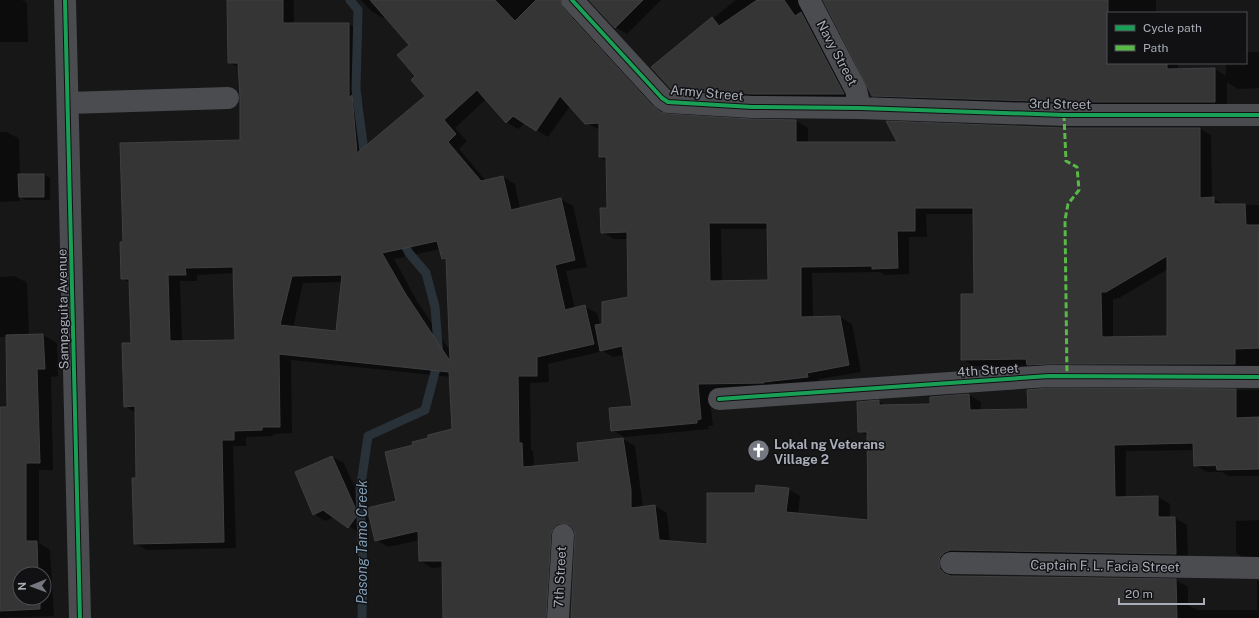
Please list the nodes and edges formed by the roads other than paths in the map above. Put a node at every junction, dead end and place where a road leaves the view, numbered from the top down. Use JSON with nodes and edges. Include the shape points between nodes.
{"nodes":[{"id":1,"x":65,"y":0,"type":"edge"},
{"id":2,"x":572,"y":0,"type":"edge"},
{"id":3,"x":809,"y":0,"type":"edge"},
{"id":4,"x":228,"y":98,"type":"dead end"},
{"id":5,"x":68,"y":103,"type":"junction"},
{"id":6,"x":860,"y":108,"type":"junction"},
{"id":7,"x":1259,"y":115,"type":"edge"},
{"id":8,"x":1259,"y":377,"type":"edge"},
{"id":9,"x":720,"y":399,"type":"dead end"},
{"id":10,"x":563,"y":535,"type":"dead end"},
{"id":11,"x":951,"y":563,"type":"dead end"},
{"id":12,"x":1259,"y":568,"type":"edge"},
{"id":13,"x":80,"y":618,"type":"edge"},
{"id":14,"x":558,"y":618,"type":"edge"}],
"edges":[{"from":1,"to":5,"type":"street","name":"Sampaguita Avenue"},
{"from":2,"to":6,"type":"street","name":"Army Street","via":[[665,101],[752,107]]},
{"from":3,"to":6,"type":"street","name":"Navy Street","via":[[856,90]]},
{"from":4,"to":5,"type":"street"},
{"from":5,"to":13,"type":"street","name":"Sampaguita Avenue"},
{"from":6,"to":7,"type":"street","name":"3rd Street","via":[[1064,115]]},
{"from":8,"to":9,"type":"street","name":"4th Street","via":[[1049,376]]},
{"from":10,"to":14,"type":"street","name":"7th Street"},
{"from":11,"to":12,"type":"street","name":"Captain F. L. Facia Street"}]}
